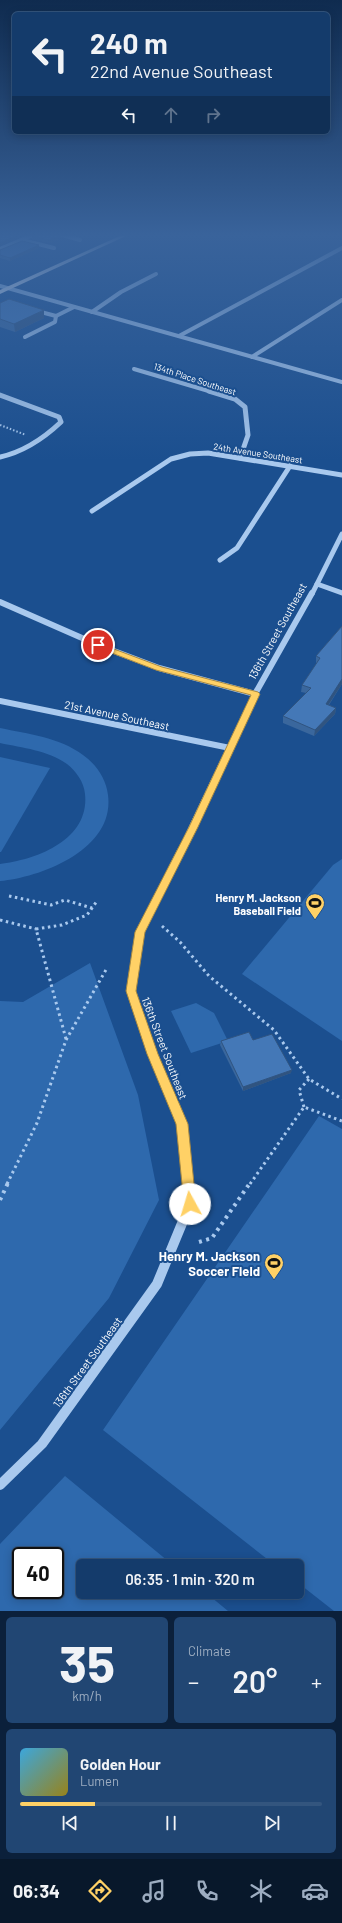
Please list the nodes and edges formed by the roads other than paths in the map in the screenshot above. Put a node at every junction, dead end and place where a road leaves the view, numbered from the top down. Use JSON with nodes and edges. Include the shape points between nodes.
{"nodes":[{"id":1,"x":34,"y":310,"type":"edge"},
{"id":2,"x":68,"y":310,"type":"edge"},
{"id":3,"x":85,"y":310,"type":"edge"},
{"id":4,"x":95,"y":310,"type":"edge"},
{"id":5,"x":227,"y":310,"type":"edge"},
{"id":6,"x":326,"y":310,"type":"edge"},
{"id":7,"x":92,"y":312,"type":"junction"},
{"id":8,"x":56,"y":316,"type":"junction"},
{"id":9,"x":179,"y":336,"type":"junction"},
{"id":10,"x":25,"y":337,"type":"dead end"},
{"id":11,"x":252,"y":357,"type":"junction"},
{"id":12,"x":134,"y":369,"type":"dead end"},
{"id":13,"x":342,"y":382,"type":"edge"},
{"id":14,"x":0,"y":395,"type":"edge"},
{"id":15,"x":0,"y":457,"type":"edge"},
{"id":16,"x":240,"y":458,"type":"junction"},
{"id":17,"x":290,"y":466,"type":"junction"},
{"id":18,"x":342,"y":475,"type":"edge"},
{"id":19,"x":92,"y":511,"type":"dead end"},
{"id":20,"x":342,"y":534,"type":"edge"},
{"id":21,"x":220,"y":560,"type":"dead end"},
{"id":22,"x":317,"y":584,"type":"junction"},
{"id":23,"x":342,"y":593,"type":"edge"},
{"id":24,"x":0,"y":602,"type":"edge"},
{"id":25,"x":256,"y":694,"type":"junction"},
{"id":26,"x":0,"y":701,"type":"edge"},
{"id":27,"x":230,"y":748,"type":"junction"},
{"id":28,"x":0,"y":1485,"type":"edge"}],
"edges":[{"from":1,"to":8,"type":"street"},
{"from":2,"to":8,"type":"street"},
{"from":3,"to":7,"type":"street"},
{"from":4,"to":7,"type":"street"},
{"from":5,"to":9,"type":"street"},
{"from":6,"to":11,"type":"street"},
{"from":7,"to":9,"type":"street"},
{"from":8,"to":10,"type":"street","via":[[55,322]]},
{"from":9,"to":11,"type":"street"},
{"from":11,"to":13,"type":"street"},
{"from":12,"to":16,"type":"street","name":"134th Place Southeast","via":[[235,399],[245,407],[248,435]]},
{"from":14,"to":15,"type":"street","via":[[50,412],[59,417],[61,422],[37,439],[7,456]]},
{"from":16,"to":17,"type":"street","name":"24th Avenue Southeast"},
{"from":16,"to":19,"type":"street","name":"24th Avenue Southeast","via":[[208,453],[171,459]]},
{"from":17,"to":18,"type":"street","name":"24th Avenue Southeast"},
{"from":17,"to":21,"type":"street","via":[[237,548]]},
{"from":20,"to":22,"type":"street","name":"136th Street Southeast"},
{"from":22,"to":23,"type":"street"},
{"from":22,"to":25,"type":"street","name":"136th Street Southeast"},
{"from":24,"to":25,"type":"street","via":[[98,645],[159,668]]},
{"from":25,"to":27,"type":"street","name":"136th Street Southeast"},
{"from":26,"to":27,"type":"street","name":"21st Avenue Southeast"},
{"from":27,"to":28,"type":"street","name":"136th Street Southeast","via":[[140,932],[131,991],[153,1054],[182,1124],[190,1204],[157,1284],[42,1444]]}]}
